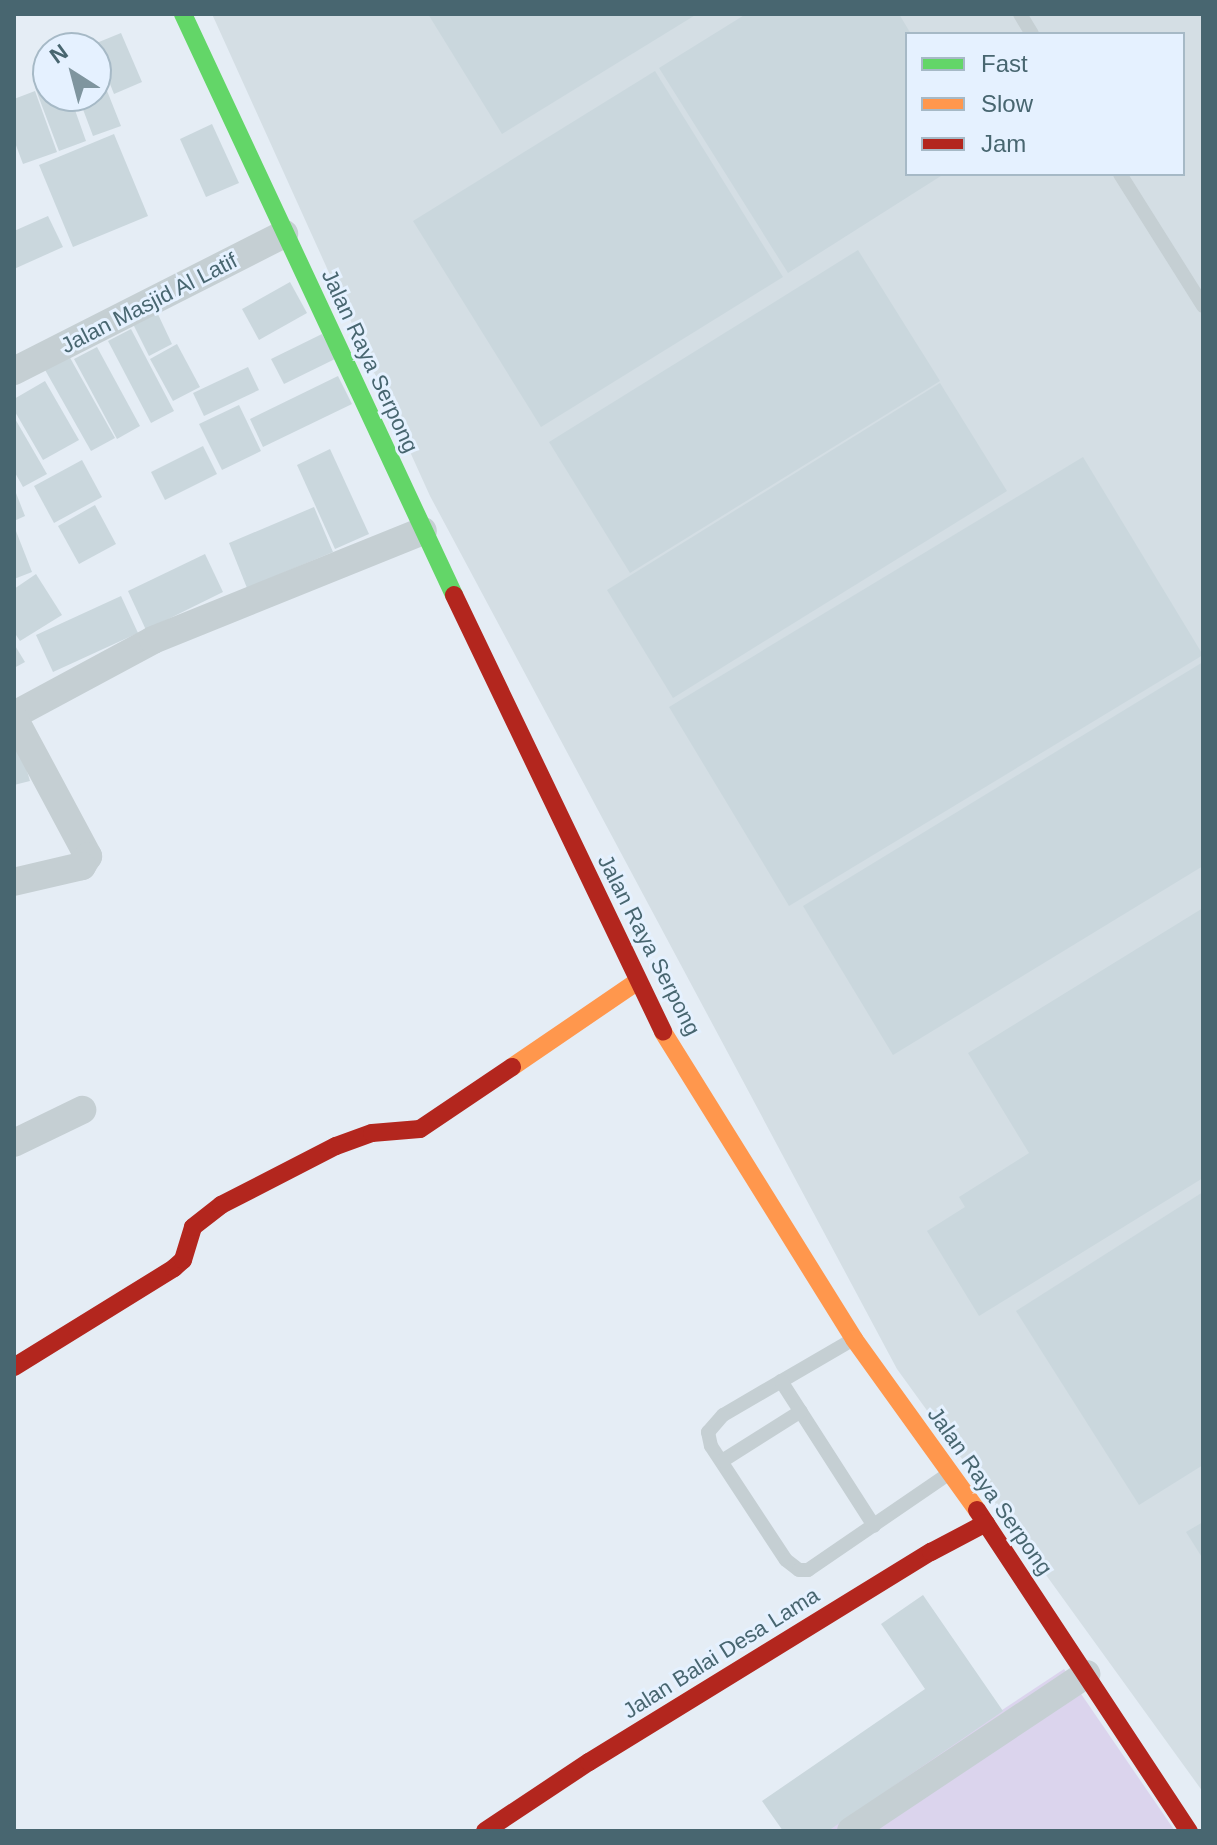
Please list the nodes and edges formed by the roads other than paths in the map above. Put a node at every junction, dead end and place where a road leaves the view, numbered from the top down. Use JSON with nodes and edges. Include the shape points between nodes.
{"nodes":[{"id":1,"x":183,"y":14,"type":"edge"},
{"id":2,"x":1020,"y":14,"type":"edge"},
{"id":3,"x":1031,"y":32,"type":"edge"},
{"id":4,"x":1121,"y":176,"type":"edge"},
{"id":5,"x":284,"y":234,"type":"junction"},
{"id":6,"x":1203,"y":306,"type":"edge"},
{"id":7,"x":14,"y":371,"type":"edge"},
{"id":8,"x":423,"y":531,"type":"junction"},
{"id":9,"x":14,"y":717,"type":"edge"},
{"id":10,"x":14,"y":882,"type":"edge"},
{"id":11,"x":638,"y":981,"type":"junction"},
{"id":12,"x":82,"y":1110,"type":"dead end"},
{"id":13,"x":14,"y":1143,"type":"edge"},
{"id":14,"x":854,"y":1339,"type":"junction"},
{"id":15,"x":14,"y":1367,"type":"edge"},
{"id":16,"x":781,"y":1381,"type":"junction"},
{"id":17,"x":801,"y":1411,"type":"junction"},
{"id":18,"x":722,"y":1461,"type":"junction"},
{"id":19,"x":948,"y":1474,"type":"junction"},
{"id":20,"x":986,"y":1523,"type":"junction"},
{"id":21,"x":874,"y":1526,"type":"junction"},
{"id":22,"x":1086,"y":1674,"type":"junction"},
{"id":23,"x":485,"y":1831,"type":"edge"},
{"id":24,"x":851,"y":1831,"type":"edge"},
{"id":25,"x":1189,"y":1831,"type":"edge"}],
"edges":[{"from":1,"to":5,"type":"main road","name":"Jalan Raya Serpong"},
{"from":2,"to":3,"type":"lane"},
{"from":4,"to":6,"type":"lane"},
{"from":5,"to":7,"type":"street","name":"Jalan Masjid Al Latif"},
{"from":5,"to":8,"type":"main road","name":"Jalan Raya Serpong"},
{"from":8,"to":9,"type":"street","via":[[153,640]]},
{"from":8,"to":11,"type":"main road","name":"Jalan Raya Serpong"},
{"from":9,"to":10,"type":"street","via":[[88,856],[82,866]]},
{"from":11,"to":14,"type":"main road","name":"Jalan Raya Serpong","via":[[666,1037]]},
{"from":11,"to":15,"type":"main road","via":[[420,1129],[360,1137],[221,1205],[193,1227],[183,1260],[174,1268]]},
{"from":12,"to":13,"type":"street"},
{"from":14,"to":16,"type":"lane"},
{"from":14,"to":19,"type":"main road","name":"Jalan Raya Serpong"},
{"from":16,"to":17,"type":"lane"},
{"from":16,"to":18,"type":"lane","via":[[711,1426],[708,1437]]},
{"from":17,"to":18,"type":"lane"},
{"from":17,"to":21,"type":"lane"},
{"from":18,"to":21,"type":"lane","via":[[786,1560],[799,1570],[808,1570]]},
{"from":19,"to":20,"type":"main road","name":"Jalan Raya Serpong"},
{"from":19,"to":21,"type":"lane"},
{"from":20,"to":22,"type":"main road","name":"Jalan Raya Serpong"},
{"from":20,"to":23,"type":"main road","name":"Jalan Balai Desa Lama","via":[[589,1762]]},
{"from":22,"to":24,"type":"street"},
{"from":22,"to":25,"type":"main road","name":"Jalan Raya Serpong"}]}
